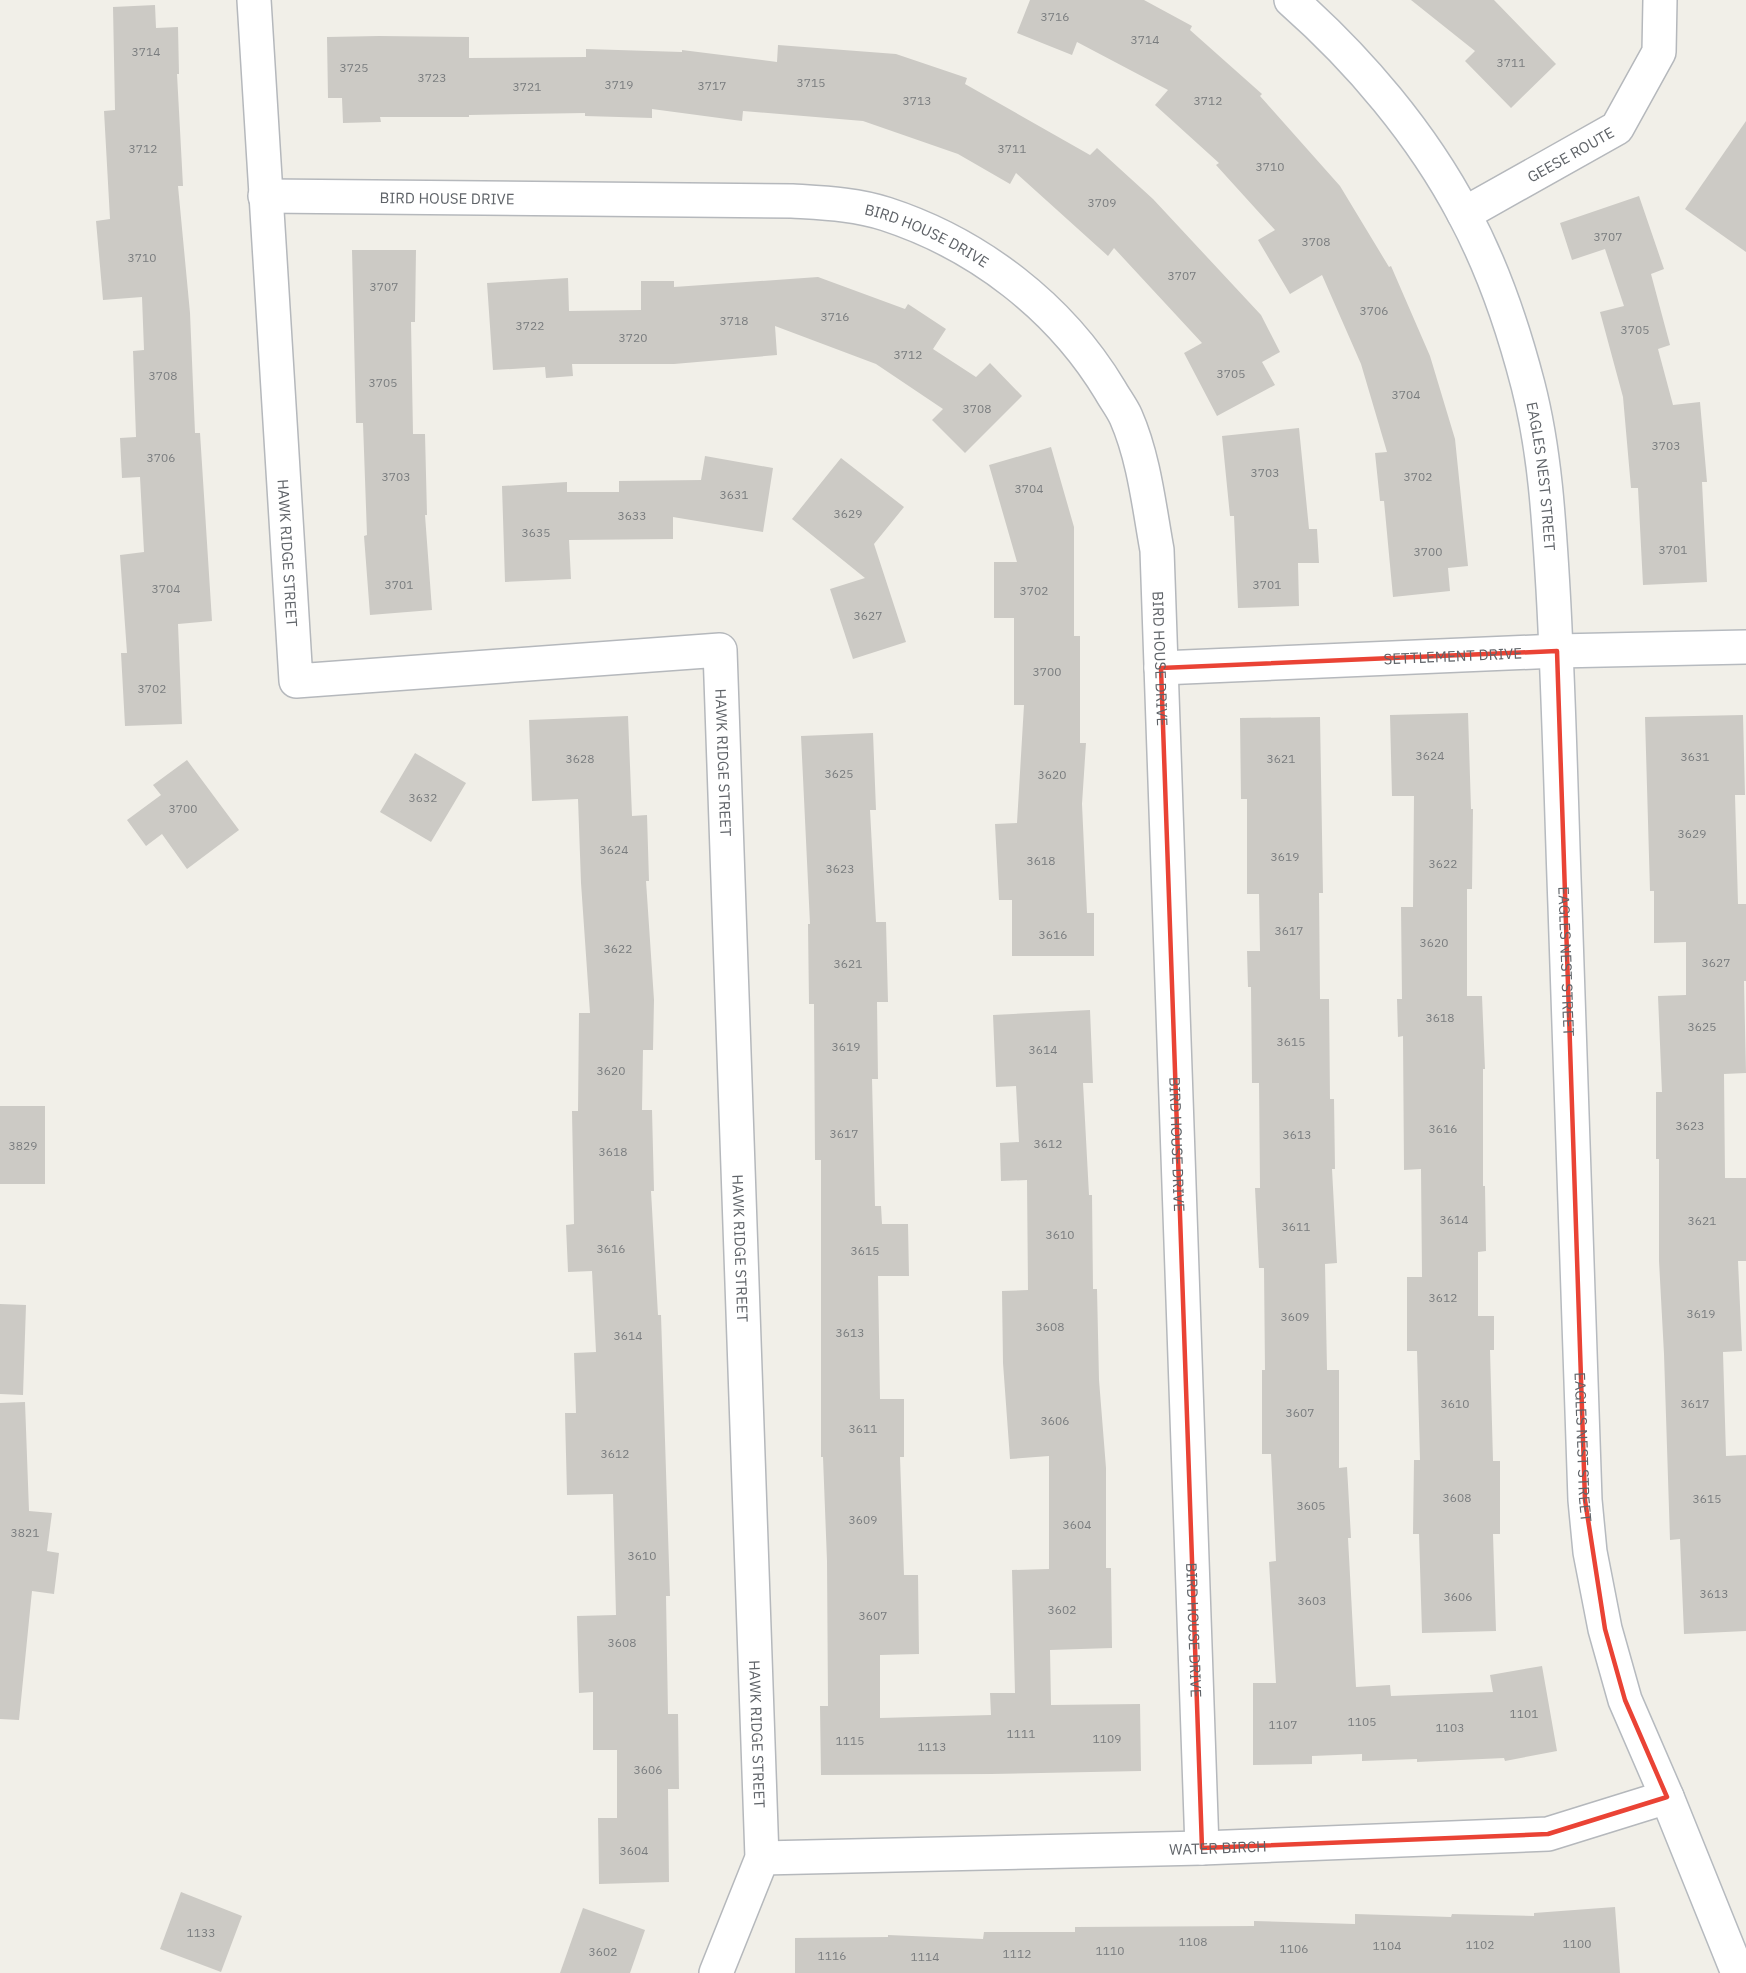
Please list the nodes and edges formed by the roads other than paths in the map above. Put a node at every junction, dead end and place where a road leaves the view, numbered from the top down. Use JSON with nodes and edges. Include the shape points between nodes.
{"nodes":[{"id":1,"x":254,"y":0,"type":"edge"},
{"id":2,"x":1291,"y":0,"type":"edge"},
{"id":3,"x":1660,"y":0,"type":"edge"},
{"id":4,"x":265,"y":196,"type":"junction"},
{"id":5,"x":1464,"y":214,"type":"junction"},
{"id":6,"x":1746,"y":646,"type":"edge"},
{"id":7,"x":1557,"y":651,"type":"junction"},
{"id":8,"x":1161,"y":668,"type":"junction"},
{"id":9,"x":1667,"y":1797,"type":"junction"},
{"id":10,"x":1202,"y":1848,"type":"junction"},
{"id":11,"x":762,"y":1858,"type":"junction"},
{"id":12,"x":716,"y":1973,"type":"edge"},
{"id":13,"x":1738,"y":1973,"type":"edge"}],
"edges":[{"from":1,"to":4,"type":"street","name":"HAWK RIDGE STREET"},
{"from":2,"to":5,"type":"street","name":"EAGLES NEST STREET","via":[[1319,25],[1398,114]]},
{"from":3,"to":5,"type":"street","name":"GEESE ROUTE","via":[[1659,52],[1617,128]]},
{"from":4,"to":8,"type":"street","name":"BIRD HOUSE DRIVE","via":[[829,203],[886,213],[931,231],[976,255],[1058,320],[1094,363],[1126,417],[1141,463],[1157,549]]},
{"from":4,"to":11,"type":"street","name":"HAWK RIDGE STREET","via":[[296,681],[720,650]]},
{"from":5,"to":7,"type":"street","name":"EAGLES NEST STREET","via":[[1511,324],[1529,387],[1547,501]]},
{"from":6,"to":7,"type":"street","name":"SETTLEMENT DRIVE"},
{"from":7,"to":8,"type":"street","name":"SETTLEMENT DRIVE"},
{"from":7,"to":9,"type":"street","name":"EAGLES NEST STREET","via":[[1585,1500],[1590,1552],[1605,1629],[1625,1700]]},
{"from":8,"to":10,"type":"street","name":"BIRD HOUSE DRIVE"},
{"from":9,"to":10,"type":"street","name":"WATER BIRCH","via":[[1548,1834]]},
{"from":9,"to":13,"type":"street","name":"EAGLES NEST STREET"},
{"from":10,"to":11,"type":"street","name":"WATER BIRCH"},
{"from":11,"to":12,"type":"street","name":"HAWK RIDGE STREET"}]}
